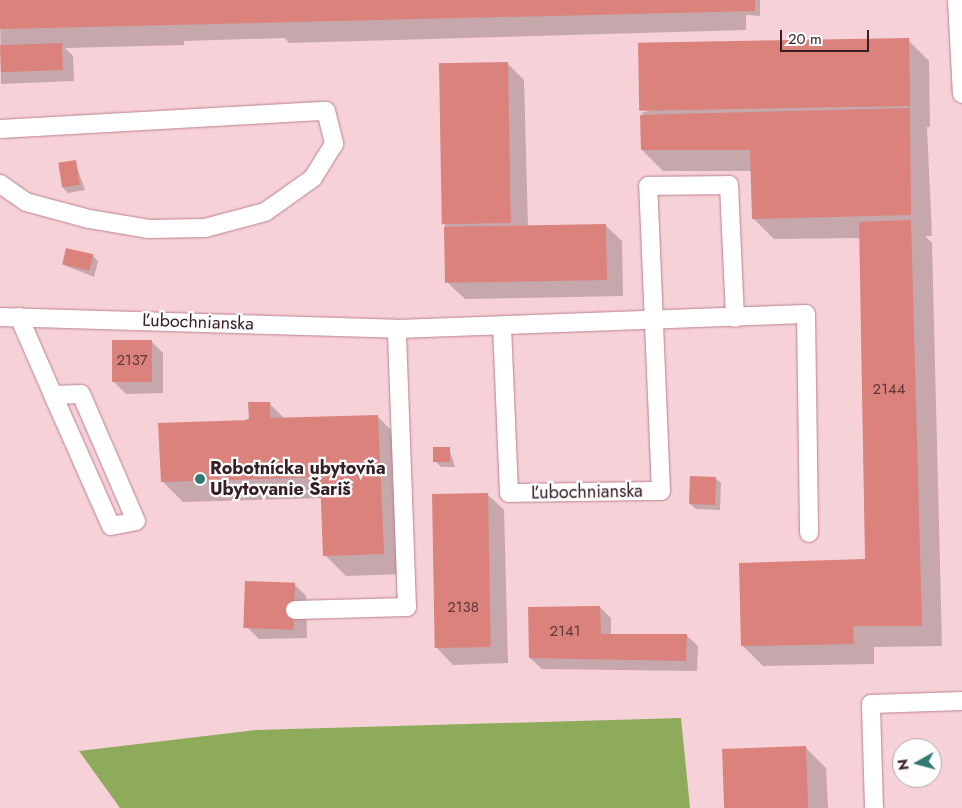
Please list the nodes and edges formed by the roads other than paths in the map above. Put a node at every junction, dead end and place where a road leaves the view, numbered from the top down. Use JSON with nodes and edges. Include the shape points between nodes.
{"nodes":[{"id":1,"x":957,"y":0,"type":"edge"},
{"id":2,"x":960,"y":23,"type":"edge"},
{"id":3,"x":962,"y":94,"type":"edge"},
{"id":4,"x":0,"y":128,"type":"edge"},
{"id":5,"x":0,"y":184,"type":"edge"},
{"id":6,"x":0,"y":317,"type":"edge"},
{"id":7,"x":19,"y":317,"type":"junction"},
{"id":8,"x":735,"y":318,"type":"junction"},
{"id":9,"x":653,"y":321,"type":"junction"},
{"id":10,"x":502,"y":326,"type":"junction"},
{"id":11,"x":397,"y":329,"type":"junction"},
{"id":12,"x":53,"y":395,"type":"junction"},
{"id":13,"x":809,"y":533,"type":"dead end"},
{"id":14,"x":295,"y":610,"type":"dead end"},
{"id":15,"x":962,"y":700,"type":"edge"},
{"id":16,"x":874,"y":808,"type":"edge"}],
"edges":[{"from":1,"to":2,"type":"lane"},
{"from":2,"to":3,"type":"lane"},
{"from":4,"to":5,"type":"lane","via":[[326,110],[334,144],[313,178],[265,212],[205,228],[149,229],[89,219],[26,202]]},
{"from":6,"to":7,"type":"lane","name":"Ľubochnianska"},
{"from":7,"to":11,"type":"lane","name":"Ľubochnianska"},
{"from":7,"to":12,"type":"lane"},
{"from":8,"to":9,"type":"lane","name":"Ľubochnianska"},
{"from":8,"to":9,"type":"lane","name":"Ľubochnianska","via":[[729,184],[648,186]]},
{"from":8,"to":13,"type":"lane","name":"Ľubochnianska","via":[[806,314]]},
{"from":9,"to":10,"type":"lane","name":"Ľubochnianska"},
{"from":9,"to":10,"type":"lane","name":"Ľubochnianska","via":[[661,491],[509,493]]},
{"from":10,"to":11,"type":"lane","name":"Ľubochnianska"},
{"from":11,"to":14,"type":"lane","via":[[407,607]]},
{"from":12,"to":12,"type":"lane","via":[[111,526],[136,521],[81,394]]},
{"from":15,"to":16,"type":"lane","via":[[871,704]]}]}
